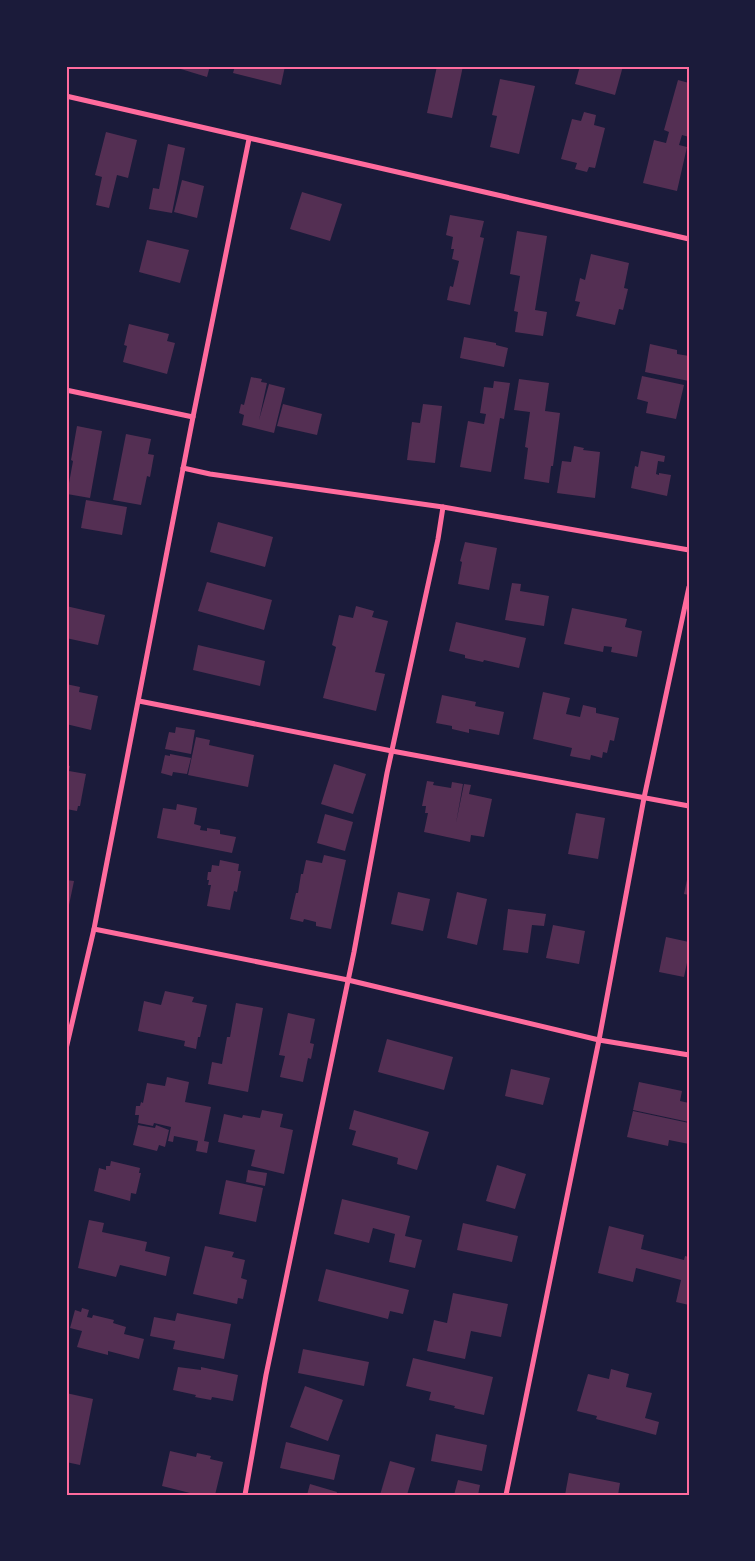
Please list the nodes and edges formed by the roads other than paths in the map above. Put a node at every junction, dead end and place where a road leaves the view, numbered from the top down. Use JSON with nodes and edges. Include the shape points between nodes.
{"nodes":[{"id":1,"x":66,"y":96,"type":"edge"},
{"id":2,"x":249,"y":138,"type":"junction"},
{"id":3,"x":689,"y":239,"type":"edge"},
{"id":4,"x":66,"y":390,"type":"edge"},
{"id":5,"x":193,"y":418,"type":"junction"},
{"id":6,"x":183,"y":468,"type":"junction"},
{"id":7,"x":443,"y":508,"type":"junction"},
{"id":8,"x":689,"y":550,"type":"edge"},
{"id":9,"x":689,"y":587,"type":"edge"},
{"id":10,"x":139,"y":701,"type":"junction"},
{"id":11,"x":392,"y":751,"type":"junction"},
{"id":12,"x":644,"y":798,"type":"junction"},
{"id":13,"x":689,"y":806,"type":"edge"},
{"id":14,"x":94,"y":928,"type":"junction"},
{"id":15,"x":348,"y":980,"type":"junction"},
{"id":16,"x":599,"y":1040,"type":"junction"},
{"id":17,"x":66,"y":1049,"type":"edge"},
{"id":18,"x":689,"y":1055,"type":"edge"},
{"id":19,"x":245,"y":1495,"type":"edge"},
{"id":20,"x":506,"y":1495,"type":"edge"}],
"edges":[{"from":1,"to":2,"type":"street"},
{"from":2,"to":3,"type":"street"},
{"from":2,"to":5,"type":"street"},
{"from":4,"to":5,"type":"street"},
{"from":5,"to":6,"type":"street"},
{"from":6,"to":7,"type":"street"},
{"from":6,"to":10,"type":"street"},
{"from":7,"to":8,"type":"street"},
{"from":7,"to":11,"type":"street"},
{"from":9,"to":12,"type":"street"},
{"from":10,"to":11,"type":"street"},
{"from":10,"to":14,"type":"street"},
{"from":11,"to":12,"type":"street"},
{"from":11,"to":15,"type":"street"},
{"from":12,"to":13,"type":"street"},
{"from":12,"to":16,"type":"street"},
{"from":14,"to":15,"type":"street"},
{"from":14,"to":17,"type":"street"},
{"from":15,"to":16,"type":"street"},
{"from":15,"to":19,"type":"street","via":[[268,1366]]},
{"from":16,"to":18,"type":"street"},
{"from":16,"to":20,"type":"street"}]}
